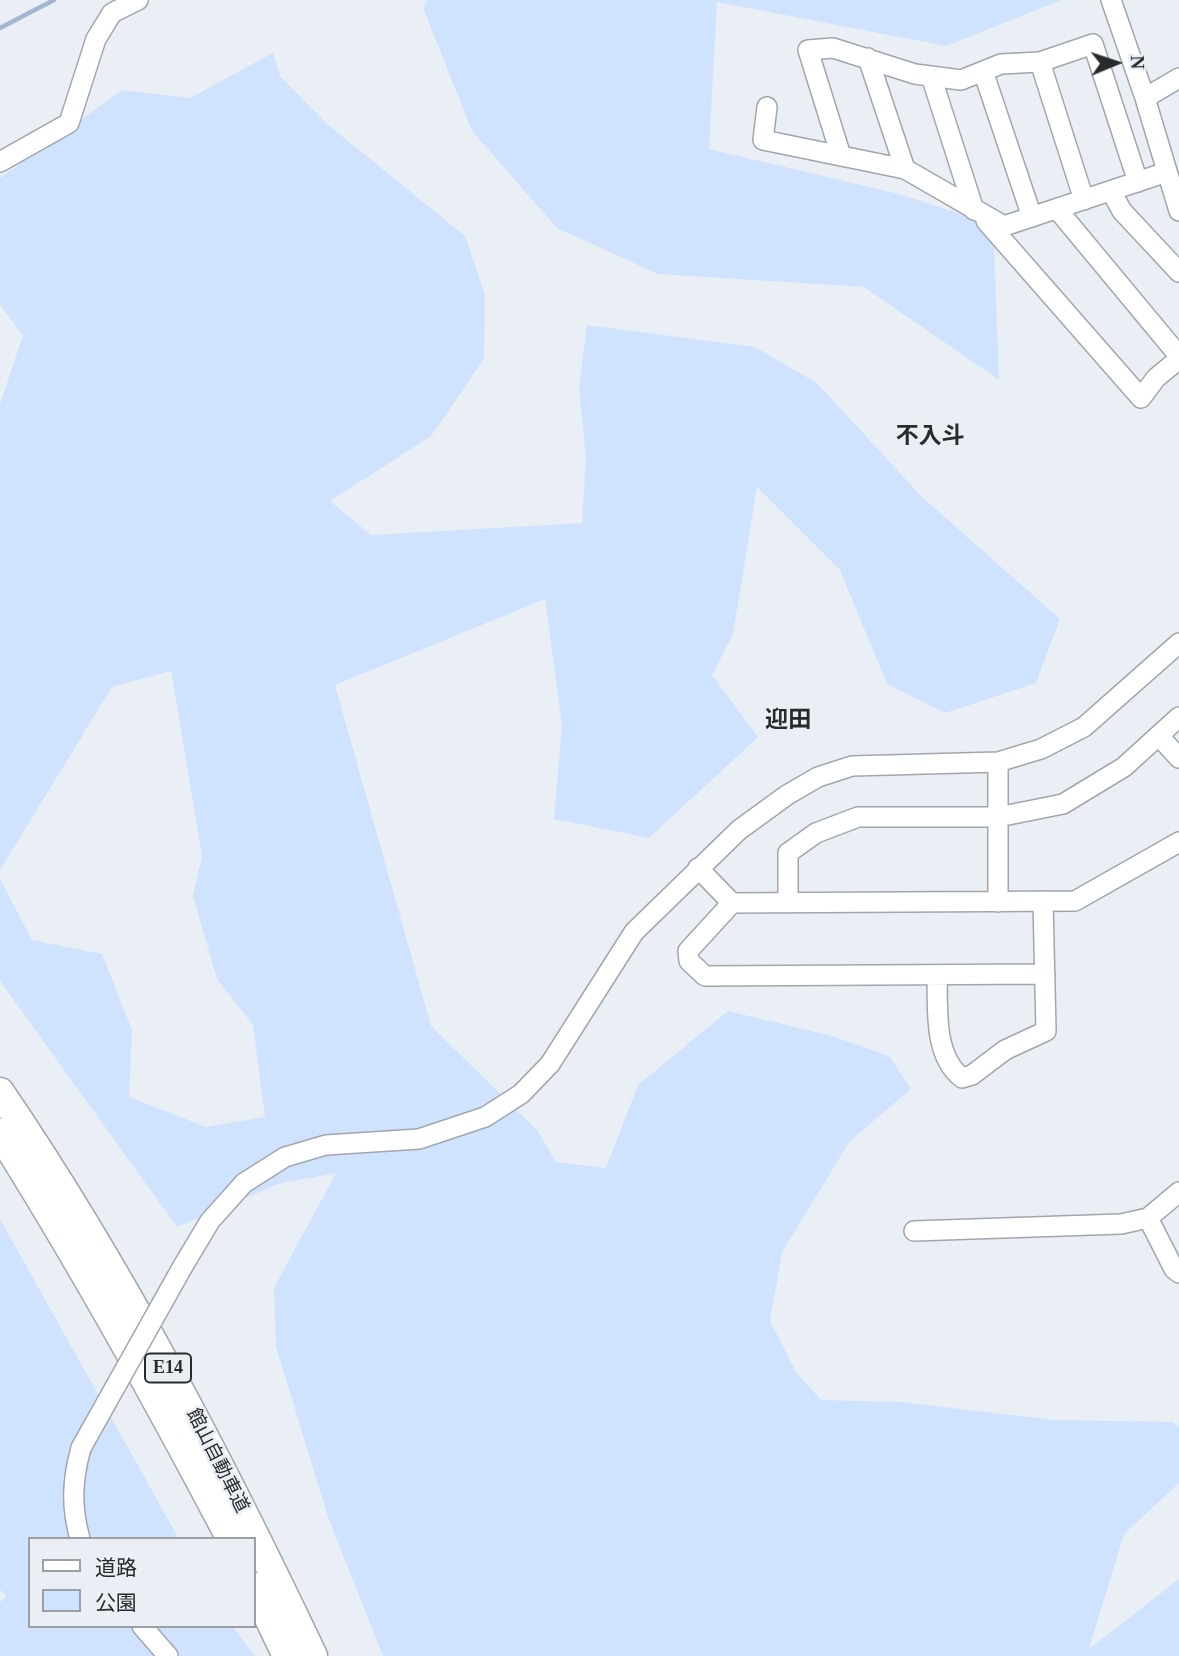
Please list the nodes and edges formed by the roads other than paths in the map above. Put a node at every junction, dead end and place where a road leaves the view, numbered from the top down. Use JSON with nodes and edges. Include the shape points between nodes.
{"nodes":[{"id":1,"x":138,"y":0,"type":"edge"},
{"id":2,"x":1111,"y":0,"type":"edge"},
{"id":3,"x":868,"y":58,"type":"junction"},
{"id":4,"x":1040,"y":62,"type":"junction"},
{"id":5,"x":984,"y":74,"type":"junction"},
{"id":6,"x":931,"y":76,"type":"junction"},
{"id":7,"x":1179,"y":78,"type":"edge"},
{"id":8,"x":1145,"y":98,"type":"junction"},
{"id":9,"x":767,"y":107,"type":"dead end"},
{"id":10,"x":841,"y":156,"type":"junction"},
{"id":11,"x":0,"y":162,"type":"edge"},
{"id":12,"x":905,"y":169,"type":"junction"},
{"id":13,"x":1167,"y":172,"type":"junction"},
{"id":14,"x":1138,"y":182,"type":"junction"},
{"id":15,"x":1111,"y":191,"type":"junction"},
{"id":16,"x":1084,"y":200,"type":"junction"},
{"id":17,"x":1057,"y":209,"type":"junction"},
{"id":18,"x":1179,"y":211,"type":"edge"},
{"id":19,"x":977,"y":212,"type":"junction"},
{"id":20,"x":1032,"y":216,"type":"junction"},
{"id":21,"x":1179,"y":272,"type":"edge"},
{"id":22,"x":1179,"y":358,"type":"edge"},
{"id":23,"x":1179,"y":643,"type":"edge"},
{"id":24,"x":1179,"y":717,"type":"edge"},
{"id":25,"x":1159,"y":736,"type":"junction"},
{"id":26,"x":1179,"y":758,"type":"edge"},
{"id":27,"x":998,"y":762,"type":"junction"},
{"id":28,"x":998,"y":817,"type":"junction"},
{"id":29,"x":1179,"y":842,"type":"edge"},
{"id":30,"x":698,"y":867,"type":"junction"},
{"id":31,"x":1043,"y":901,"type":"junction"},
{"id":32,"x":998,"y":902,"type":"junction"},
{"id":33,"x":732,"y":903,"type":"junction"},
{"id":34,"x":788,"y":903,"type":"junction"},
{"id":35,"x":1045,"y":974,"type":"junction"},
{"id":36,"x":937,"y":975,"type":"junction"},
{"id":37,"x":0,"y":1092,"type":"edge"},
{"id":38,"x":0,"y":1133,"type":"edge"},
{"id":39,"x":1179,"y":1192,"type":"edge"},
{"id":40,"x":1148,"y":1217,"type":"junction"},
{"id":41,"x":914,"y":1231,"type":"dead end"},
{"id":42,"x":1179,"y":1273,"type":"edge"},
{"id":43,"x":80,"y":1537,"type":"edge"},
{"id":44,"x":230,"y":1537,"type":"edge"},
{"id":45,"x":256,"y":1591,"type":"edge"},
{"id":46,"x":144,"y":1628,"type":"edge"},
{"id":47,"x":168,"y":1656,"type":"edge"},
{"id":48,"x":287,"y":1656,"type":"edge"},
{"id":49,"x":313,"y":1656,"type":"edge"}],
"edges":[{"from":1,"to":11,"type":"street","via":[[112,13],[96,39],[69,123]]},
{"from":2,"to":8,"type":"street"},
{"from":3,"to":6,"type":"street"},
{"from":3,"to":10,"type":"street","via":[[833,48],[808,50]]},
{"from":3,"to":12,"type":"street"},
{"from":4,"to":5,"type":"street","via":[[1001,64]]},
{"from":4,"to":14,"type":"street","via":[[1093,44]]},
{"from":4,"to":16,"type":"street"},
{"from":5,"to":6,"type":"street","via":[[961,80]]},
{"from":5,"to":20,"type":"street"},
{"from":6,"to":19,"type":"street"},
{"from":7,"to":8,"type":"street"},
{"from":8,"to":13,"type":"street"},
{"from":9,"to":10,"type":"street","via":[[763,140]]},
{"from":10,"to":12,"type":"street"},
{"from":12,"to":19,"type":"street"},
{"from":13,"to":14,"type":"street"},
{"from":13,"to":18,"type":"street"},
{"from":14,"to":15,"type":"street"},
{"from":15,"to":16,"type":"street"},
{"from":15,"to":21,"type":"street","via":[[1122,211]]},
{"from":16,"to":17,"type":"street"},
{"from":17,"to":20,"type":"street"},
{"from":17,"to":22,"type":"street"},
{"from":19,"to":20,"type":"street","via":[[1004,226]]},
{"from":19,"to":22,"type":"street","via":[[1141,398]]},
{"from":23,"to":27,"type":"street","via":[[1084,727],[1041,749]]},
{"from":24,"to":25,"type":"street"},
{"from":25,"to":26,"type":"street"},
{"from":25,"to":28,"type":"street","via":[[1124,767],[1063,804]]},
{"from":27,"to":28,"type":"street"},
{"from":27,"to":30,"type":"street","via":[[852,766],[818,777],[787,795]]},
{"from":28,"to":32,"type":"street"},
{"from":28,"to":34,"type":"street","via":[[858,817],[816,833],[788,853]]},
{"from":29,"to":31,"type":"street","via":[[1075,901]]},
{"from":30,"to":33,"type":"street"},
{"from":30,"to":43,"type":"street","bridge":true,"via":[[634,932],[550,1064],[521,1094],[485,1117],[419,1139],[326,1145],[285,1157],[244,1183],[210,1221],[81,1448],[72,1483]]},
{"from":31,"to":32,"type":"street"},
{"from":31,"to":35,"type":"street"},
{"from":32,"to":34,"type":"street"},
{"from":33,"to":34,"type":"street"},
{"from":33,"to":36,"type":"street","via":[[688,951],[689,961],[705,976]]},
{"from":35,"to":36,"type":"street"},
{"from":35,"to":36,"type":"street","via":[[1046,1031],[1004,1050],[962,1078],[955,1073],[939,1038]]},
{"from":37,"to":49,"type":"highway","name":"館山自動車道","number":"E14","via":[[97,1243],[172,1373]]},
{"from":38,"to":44,"type":"highway","name":"館山自動車道","number":"E14","via":[[77,1255]]},
{"from":39,"to":40,"type":"street"},
{"from":40,"to":41,"type":"street","via":[[1121,1224]]},
{"from":40,"to":42,"type":"street"},
{"from":45,"to":48,"type":"highway"},
{"from":46,"to":47,"type":"street"}]}
